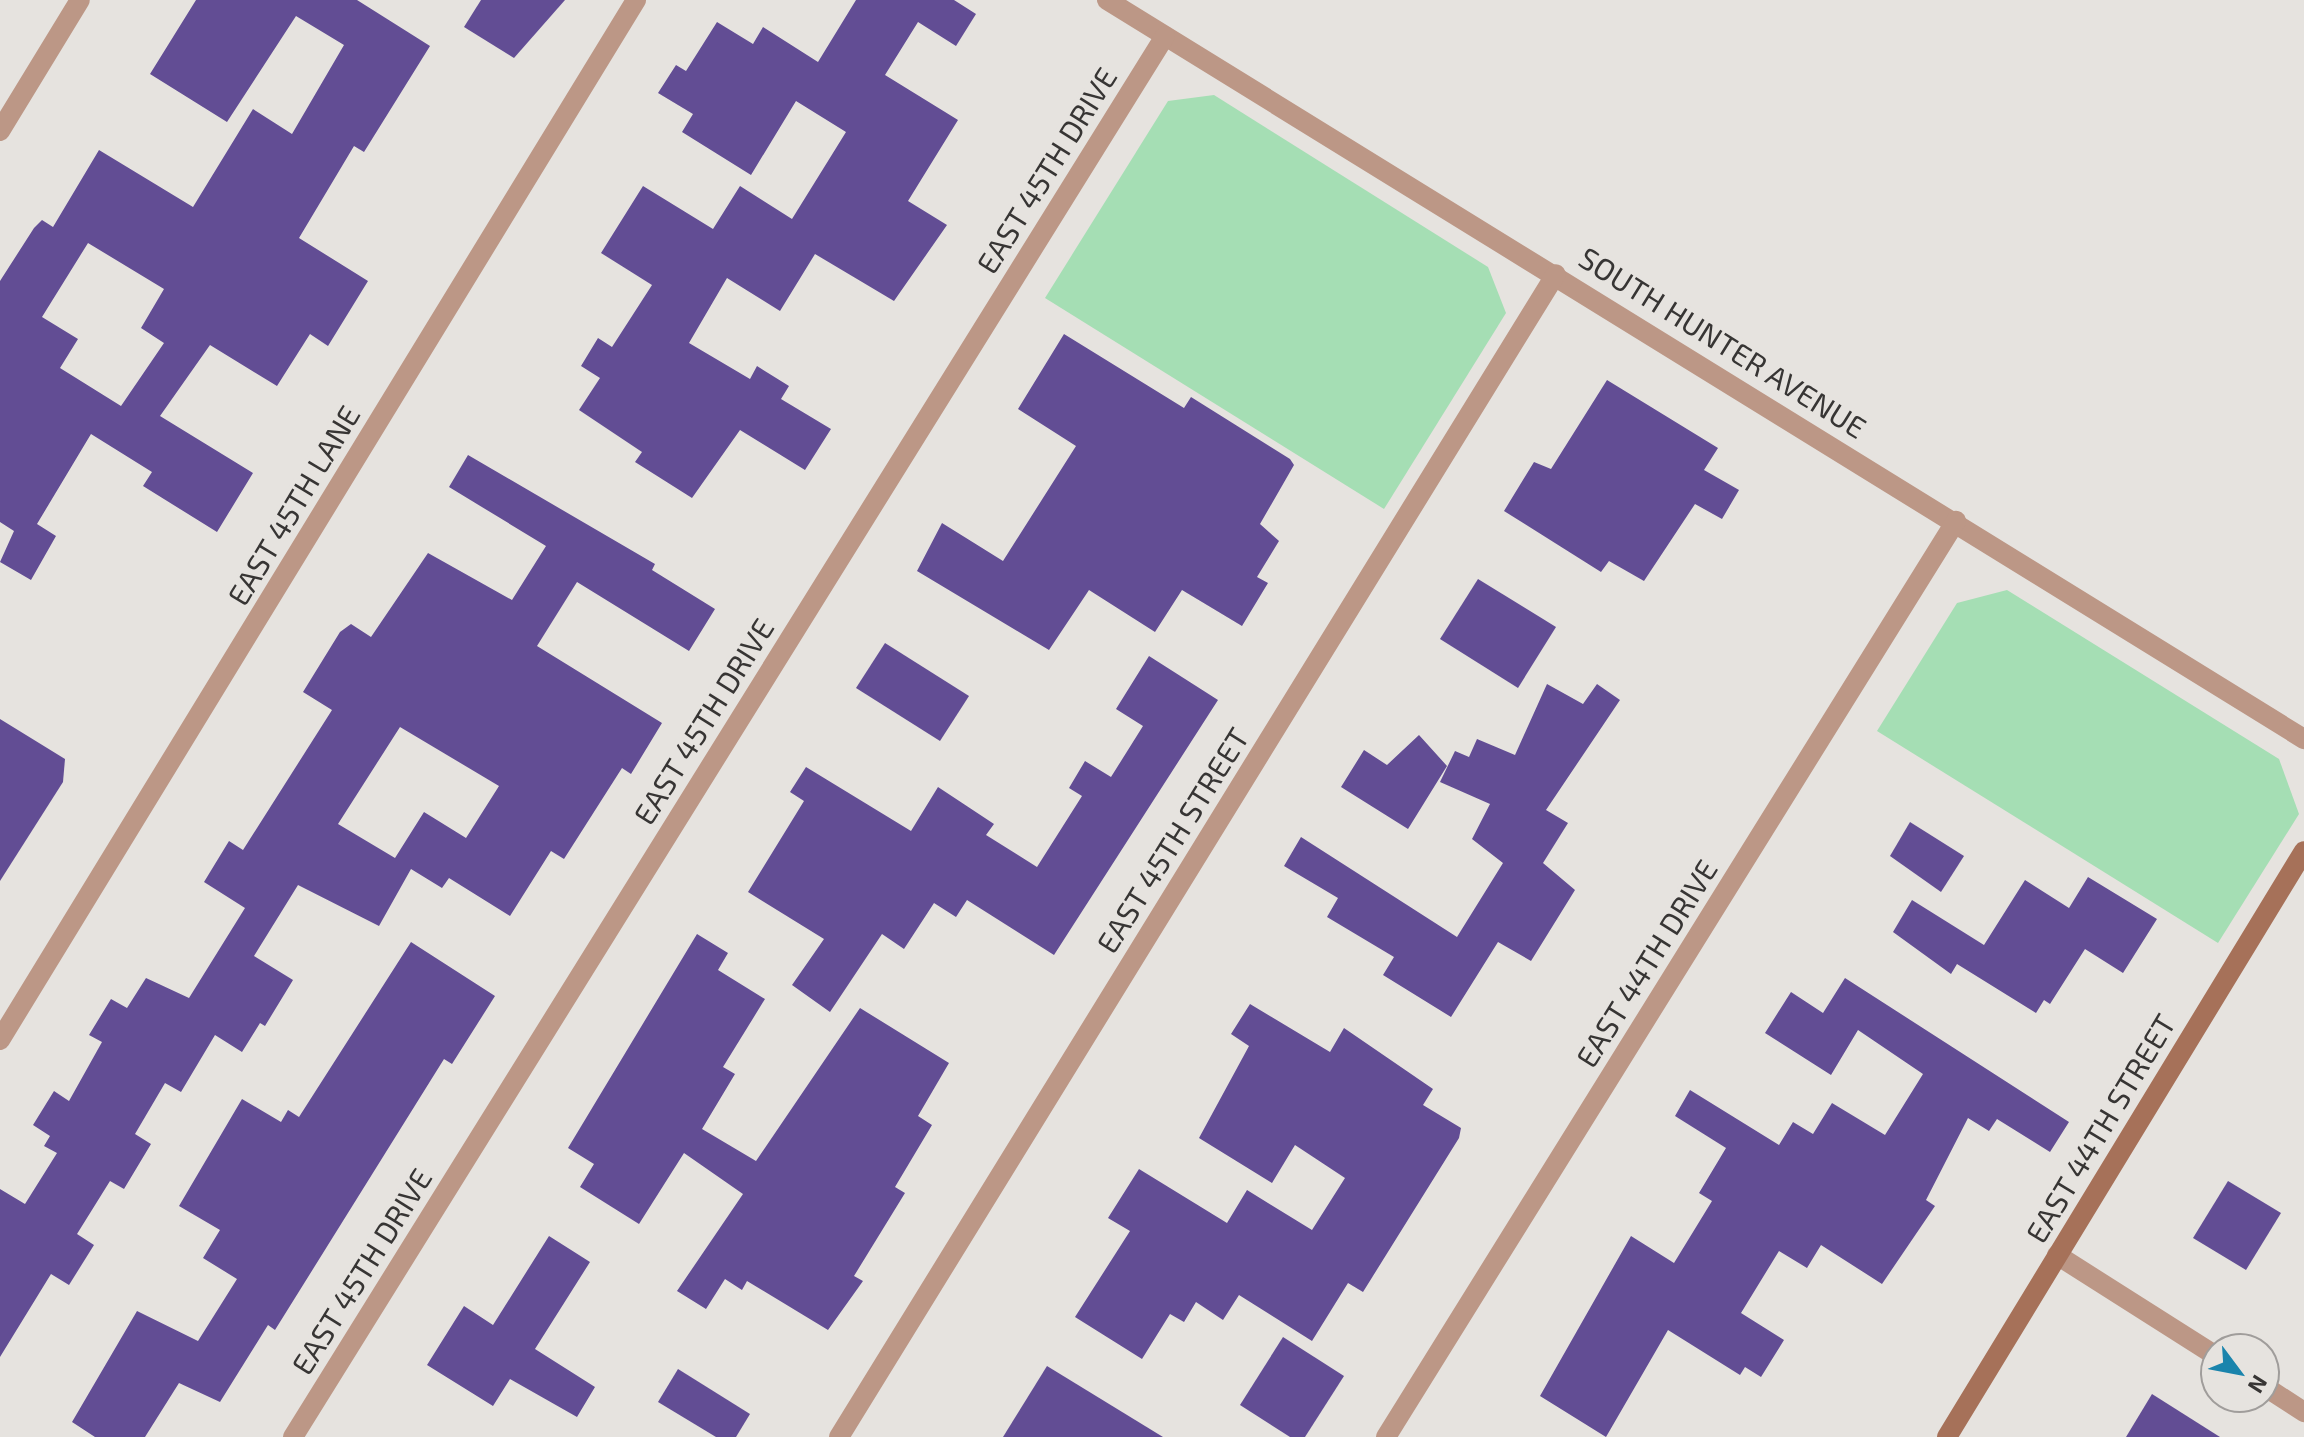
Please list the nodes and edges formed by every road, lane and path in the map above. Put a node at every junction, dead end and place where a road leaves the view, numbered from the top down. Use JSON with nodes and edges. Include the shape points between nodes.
{"nodes":[{"id":1,"x":80,"y":0,"type":"edge"},
{"id":2,"x":636,"y":0,"type":"edge"},
{"id":3,"x":1107,"y":0,"type":"edge"},
{"id":4,"x":1165,"y":36,"type":"junction"},
{"id":5,"x":0,"y":131,"type":"edge"},
{"id":6,"x":1556,"y":274,"type":"junction"},
{"id":7,"x":1956,"y":521,"type":"junction"},
{"id":8,"x":2304,"y":739,"type":"edge"},
{"id":9,"x":2304,"y":851,"type":"edge"},
{"id":10,"x":0,"y":1040,"type":"edge"},
{"id":11,"x":2057,"y":1255,"type":"junction"},
{"id":12,"x":2200,"y":1346,"type":"edge"},
{"id":13,"x":2280,"y":1396,"type":"edge"},
{"id":14,"x":2304,"y":1412,"type":"edge"},
{"id":15,"x":293,"y":1437,"type":"edge"},
{"id":16,"x":839,"y":1437,"type":"edge"},
{"id":17,"x":1386,"y":1437,"type":"edge"},
{"id":18,"x":1947,"y":1437,"type":"edge"}],
"edges":[{"from":1,"to":5,"type":"street"},
{"from":2,"to":10,"type":"street","name":"EAST 45TH LANE"},
{"from":3,"to":4,"type":"street","name":"SOUTH HUNTER AVENUE"},
{"from":4,"to":6,"type":"street","name":"SOUTH HUNTER AVENUE"},
{"from":4,"to":15,"type":"street","name":"EAST 45TH DRIVE"},
{"from":6,"to":7,"type":"street","name":"SOUTH HUNTER AVENUE"},
{"from":6,"to":16,"type":"street","name":"EAST 45TH STREET"},
{"from":7,"to":8,"type":"street","name":"SOUTH HUNTER AVENUE"},
{"from":7,"to":17,"type":"street","name":"EAST 44TH DRIVE"},
{"from":9,"to":11,"type":"street","name":"EAST 44TH STREET"},
{"from":11,"to":12,"type":"street"},
{"from":11,"to":18,"type":"street","name":"EAST 44TH STREET"},
{"from":13,"to":14,"type":"street"}]}
